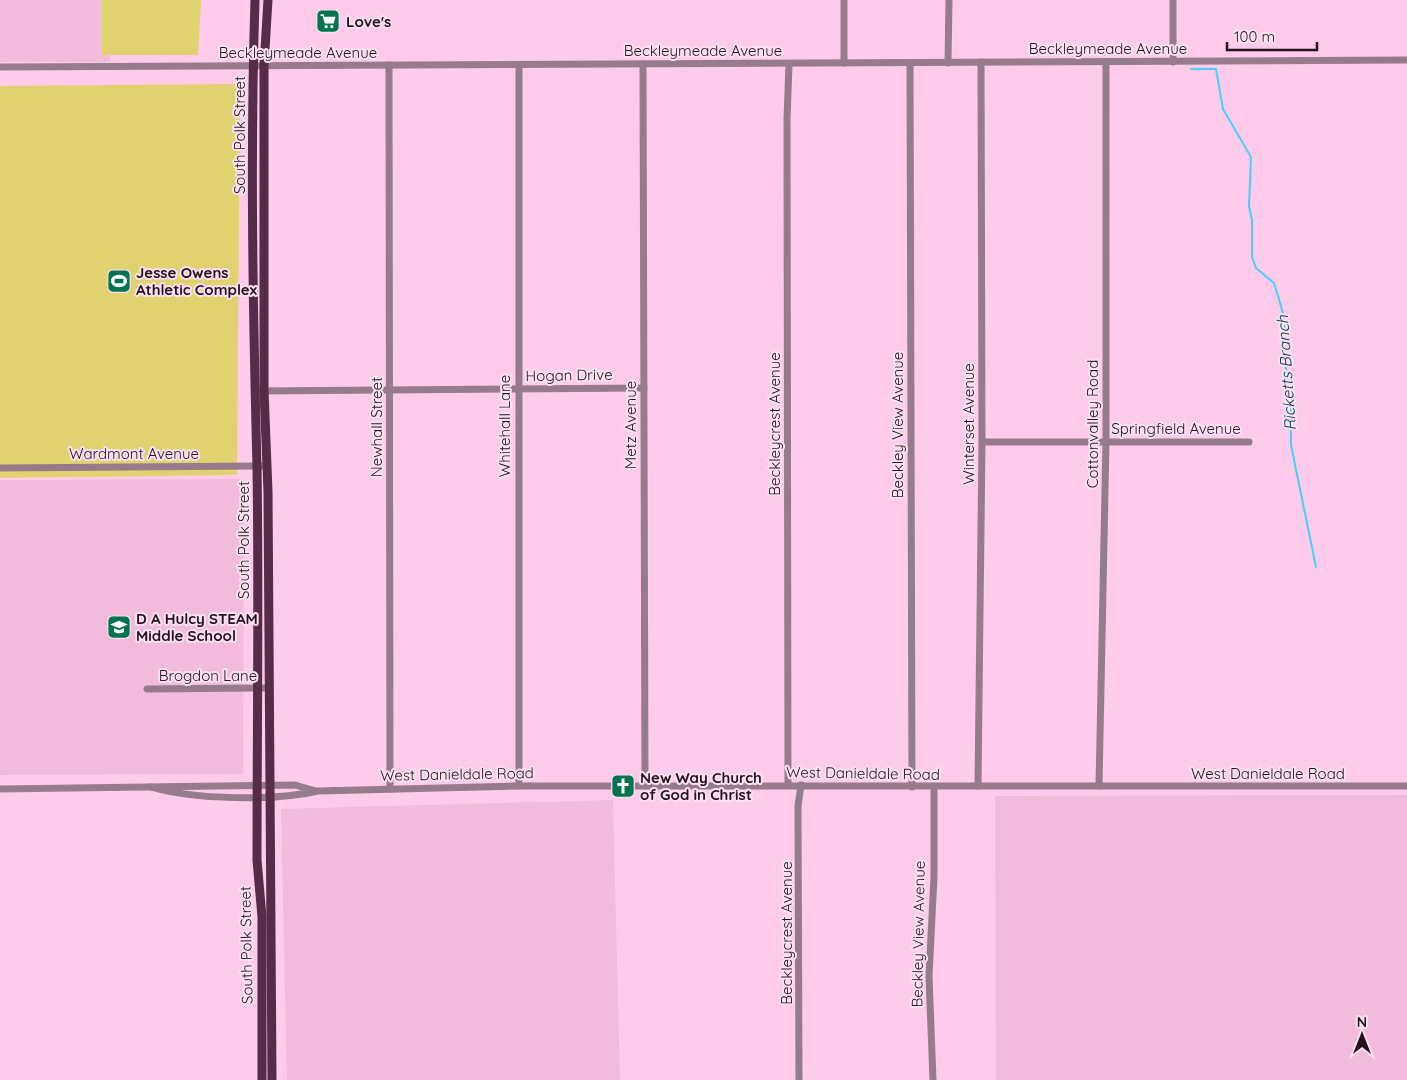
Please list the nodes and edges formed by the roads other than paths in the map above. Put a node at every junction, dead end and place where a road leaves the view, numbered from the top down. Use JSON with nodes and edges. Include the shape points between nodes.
{"nodes":[{"id":1,"x":255,"y":0,"type":"edge"},
{"id":2,"x":268,"y":0,"type":"edge"},
{"id":3,"x":844,"y":0,"type":"edge"},
{"id":4,"x":949,"y":0,"type":"edge"},
{"id":5,"x":1173,"y":0,"type":"edge"},
{"id":6,"x":1407,"y":60,"type":"edge"},
{"id":7,"x":981,"y":62,"type":"junction"},
{"id":8,"x":1106,"y":62,"type":"junction"},
{"id":9,"x":1173,"y":62,"type":"junction"},
{"id":10,"x":844,"y":63,"type":"junction"},
{"id":11,"x":910,"y":63,"type":"junction"},
{"id":12,"x":948,"y":63,"type":"junction"},
{"id":13,"x":643,"y":64,"type":"junction"},
{"id":14,"x":789,"y":64,"type":"junction"},
{"id":15,"x":389,"y":65,"type":"junction"},
{"id":16,"x":518,"y":65,"type":"junction"},
{"id":17,"x":253,"y":66,"type":"junction"},
{"id":18,"x":264,"y":66,"type":"junction"},
{"id":19,"x":0,"y":67,"type":"edge"},
{"id":20,"x":264,"y":238,"type":"junction"},
{"id":21,"x":253,"y":239,"type":"junction"},
{"id":22,"x":644,"y":388,"type":"junction"},
{"id":23,"x":264,"y":390,"type":"junction"},
{"id":24,"x":390,"y":390,"type":"junction"},
{"id":25,"x":517,"y":390,"type":"junction"},
{"id":26,"x":253,"y":391,"type":"junction"},
{"id":27,"x":982,"y":442,"type":"junction"},
{"id":28,"x":1106,"y":442,"type":"junction"},
{"id":29,"x":1249,"y":442,"type":"dead end"},
{"id":30,"x":257,"y":466,"type":"junction"},
{"id":31,"x":267,"y":466,"type":"junction"},
{"id":32,"x":0,"y":468,"type":"edge"},
{"id":33,"x":257,"y":527,"type":"junction"},
{"id":34,"x":268,"y":527,"type":"junction"},
{"id":35,"x":257,"y":600,"type":"junction"},
{"id":36,"x":268,"y":600,"type":"junction"},
{"id":37,"x":257,"y":688,"type":"junction"},
{"id":38,"x":269,"y":688,"type":"junction"},
{"id":39,"x":147,"y":689,"type":"dead end"},
{"id":40,"x":257,"y":785,"type":"junction"},
{"id":41,"x":269,"y":785,"type":"junction"},
{"id":42,"x":788,"y":785,"type":"junction"},
{"id":43,"x":801,"y":785,"type":"junction"},
{"id":44,"x":519,"y":786,"type":"junction"},
{"id":45,"x":645,"y":786,"type":"junction"},
{"id":46,"x":978,"y":786,"type":"junction"},
{"id":47,"x":1099,"y":786,"type":"junction"},
{"id":48,"x":1407,"y":786,"type":"edge"},
{"id":49,"x":151,"y":787,"type":"junction"},
{"id":50,"x":912,"y":787,"type":"junction"},
{"id":51,"x":934,"y":788,"type":"junction"},
{"id":52,"x":0,"y":789,"type":"edge"},
{"id":53,"x":390,"y":789,"type":"junction"},
{"id":54,"x":318,"y":791,"type":"junction"},
{"id":55,"x":257,"y":797,"type":"junction"},
{"id":56,"x":269,"y":797,"type":"junction"},
{"id":57,"x":266,"y":917,"type":"junction"},
{"id":58,"x":262,"y":1080,"type":"edge"},
{"id":59,"x":272,"y":1080,"type":"edge"},
{"id":60,"x":799,"y":1080,"type":"edge"},
{"id":61,"x":933,"y":1080,"type":"edge"}],
"edges":[{"from":1,"to":17,"type":"main road","name":"South Polk Street"},
{"from":2,"to":18,"type":"main road","name":"South Polk Street"},
{"from":3,"to":10,"type":"street"},
{"from":4,"to":12,"type":"street"},
{"from":5,"to":9,"type":"street"},
{"from":6,"to":9,"type":"street","name":"Beckleymeade Avenue"},
{"from":7,"to":8,"type":"street","name":"Beckleymeade Avenue"},
{"from":7,"to":12,"type":"street","name":"Beckleymeade Avenue"},
{"from":7,"to":27,"type":"street","name":"Winterset Avenue"},
{"from":8,"to":9,"type":"street","name":"Beckleymeade Avenue"},
{"from":8,"to":28,"type":"street","name":"Cottonvalley Road"},
{"from":10,"to":11,"type":"street","name":"Beckleymeade Avenue"},
{"from":10,"to":14,"type":"street","name":"Beckleymeade Avenue"},
{"from":11,"to":12,"type":"street","name":"Beckleymeade Avenue"},
{"from":11,"to":50,"type":"street","name":"Beckley View Avenue"},
{"from":13,"to":14,"type":"street","name":"Beckleymeade Avenue"},
{"from":13,"to":16,"type":"street","name":"Beckleymeade Avenue"},
{"from":13,"to":22,"type":"street","name":"Metz Avenue"},
{"from":14,"to":42,"type":"street","name":"Beckleycrest Avenue"},
{"from":15,"to":16,"type":"street","name":"Beckleymeade Avenue"},
{"from":15,"to":18,"type":"street","name":"Beckleymeade Avenue"},
{"from":15,"to":24,"type":"street","name":"Newhall Street"},
{"from":16,"to":25,"type":"street","name":"Whitehall Lane"},
{"from":17,"to":18,"type":"street","name":"Beckleymeade Avenue"},
{"from":17,"to":19,"type":"street","name":"Beckleymeade Avenue"},
{"from":17,"to":21,"type":"main road","name":"South Polk Street"},
{"from":18,"to":20,"type":"main road","name":"South Polk Street"},
{"from":20,"to":21,"type":"main road"},
{"from":20,"to":23,"type":"main road","name":"South Polk Street"},
{"from":21,"to":26,"type":"main road","name":"South Polk Street"},
{"from":22,"to":25,"type":"street","name":"Hogan Drive"},
{"from":22,"to":45,"type":"street","name":"Metz Avenue"},
{"from":23,"to":24,"type":"street","name":"Hogan Drive"},
{"from":23,"to":26,"type":"street","name":"Hogan Drive"},
{"from":23,"to":31,"type":"main road","name":"South Polk Street"},
{"from":24,"to":25,"type":"street","name":"Hogan Drive"},
{"from":24,"to":53,"type":"street","name":"Newhall Street"},
{"from":25,"to":44,"type":"street","name":"Whitehall Lane"},
{"from":26,"to":30,"type":"main road","name":"South Polk Street"},
{"from":27,"to":28,"type":"street","name":"Springfield Avenue"},
{"from":27,"to":46,"type":"street","name":"Winterset Avenue"},
{"from":28,"to":29,"type":"street","name":"Springfield Avenue"},
{"from":28,"to":47,"type":"street","name":"Cottonvalley Road"},
{"from":30,"to":31,"type":"street","name":"Wardmont Avenue"},
{"from":30,"to":32,"type":"street","name":"Wardmont Avenue"},
{"from":30,"to":33,"type":"main road","name":"South Polk Street"},
{"from":31,"to":34,"type":"main road","name":"South Polk Street"},
{"from":33,"to":34,"type":"main road"},
{"from":33,"to":35,"type":"main road","name":"South Polk Street"},
{"from":34,"to":36,"type":"main road","name":"South Polk Street"},
{"from":35,"to":36,"type":"main road"},
{"from":35,"to":37,"type":"main road","name":"South Polk Street"},
{"from":36,"to":38,"type":"main road","name":"South Polk Street"},
{"from":37,"to":38,"type":"street","name":"Brogdon Lane"},
{"from":37,"to":39,"type":"street","name":"Brogdon Lane"},
{"from":37,"to":40,"type":"main road","name":"South Polk Street"},
{"from":38,"to":41,"type":"main road","name":"South Polk Street"},
{"from":40,"to":41,"type":"street","name":"West Danieldale Road"},
{"from":40,"to":49,"type":"street","name":"West Danieldale Road"},
{"from":40,"to":55,"type":"main road","name":"South Polk Street"},
{"from":41,"to":54,"type":"street","name":"West Danieldale Road","via":[[295,785]]},
{"from":41,"to":56,"type":"main road","name":"South Polk Street"},
{"from":42,"to":43,"type":"street","name":"West Danieldale Road"},
{"from":42,"to":45,"type":"street","name":"West Danieldale Road"},
{"from":43,"to":50,"type":"street","name":"West Danieldale Road"},
{"from":43,"to":60,"type":"street","name":"Beckleycrest Avenue","via":[[798,806]]},
{"from":44,"to":45,"type":"street","name":"West Danieldale Road"},
{"from":44,"to":53,"type":"street","name":"West Danieldale Road"},
{"from":46,"to":47,"type":"street","name":"West Danieldale Road"},
{"from":46,"to":51,"type":"street","name":"West Danieldale Road"},
{"from":47,"to":48,"type":"street","name":"West Danieldale Road"},
{"from":49,"to":52,"type":"street","name":"West Danieldale Road"},
{"from":49,"to":55,"type":"street","name":"West Danieldale Road","via":[[176,795]]},
{"from":50,"to":51,"type":"street","name":"West Danieldale Road"},
{"from":51,"to":61,"type":"street","name":"Beckley View Avenue","via":[[929,976]]},
{"from":53,"to":54,"type":"street","name":"West Danieldale Road"},
{"from":54,"to":56,"type":"street","name":"West Danieldale Road","via":[[293,797]]},
{"from":55,"to":56,"type":"street","name":"West Danieldale Road"},
{"from":55,"to":57,"type":"main road","name":"South Polk Street","via":[[257,860]]},
{"from":56,"to":57,"type":"main road","name":"South Polk Street"},
{"from":57,"to":58,"type":"main road","name":"South Polk Street"},
{"from":57,"to":59,"type":"main road","name":"South Polk Street"}]}
